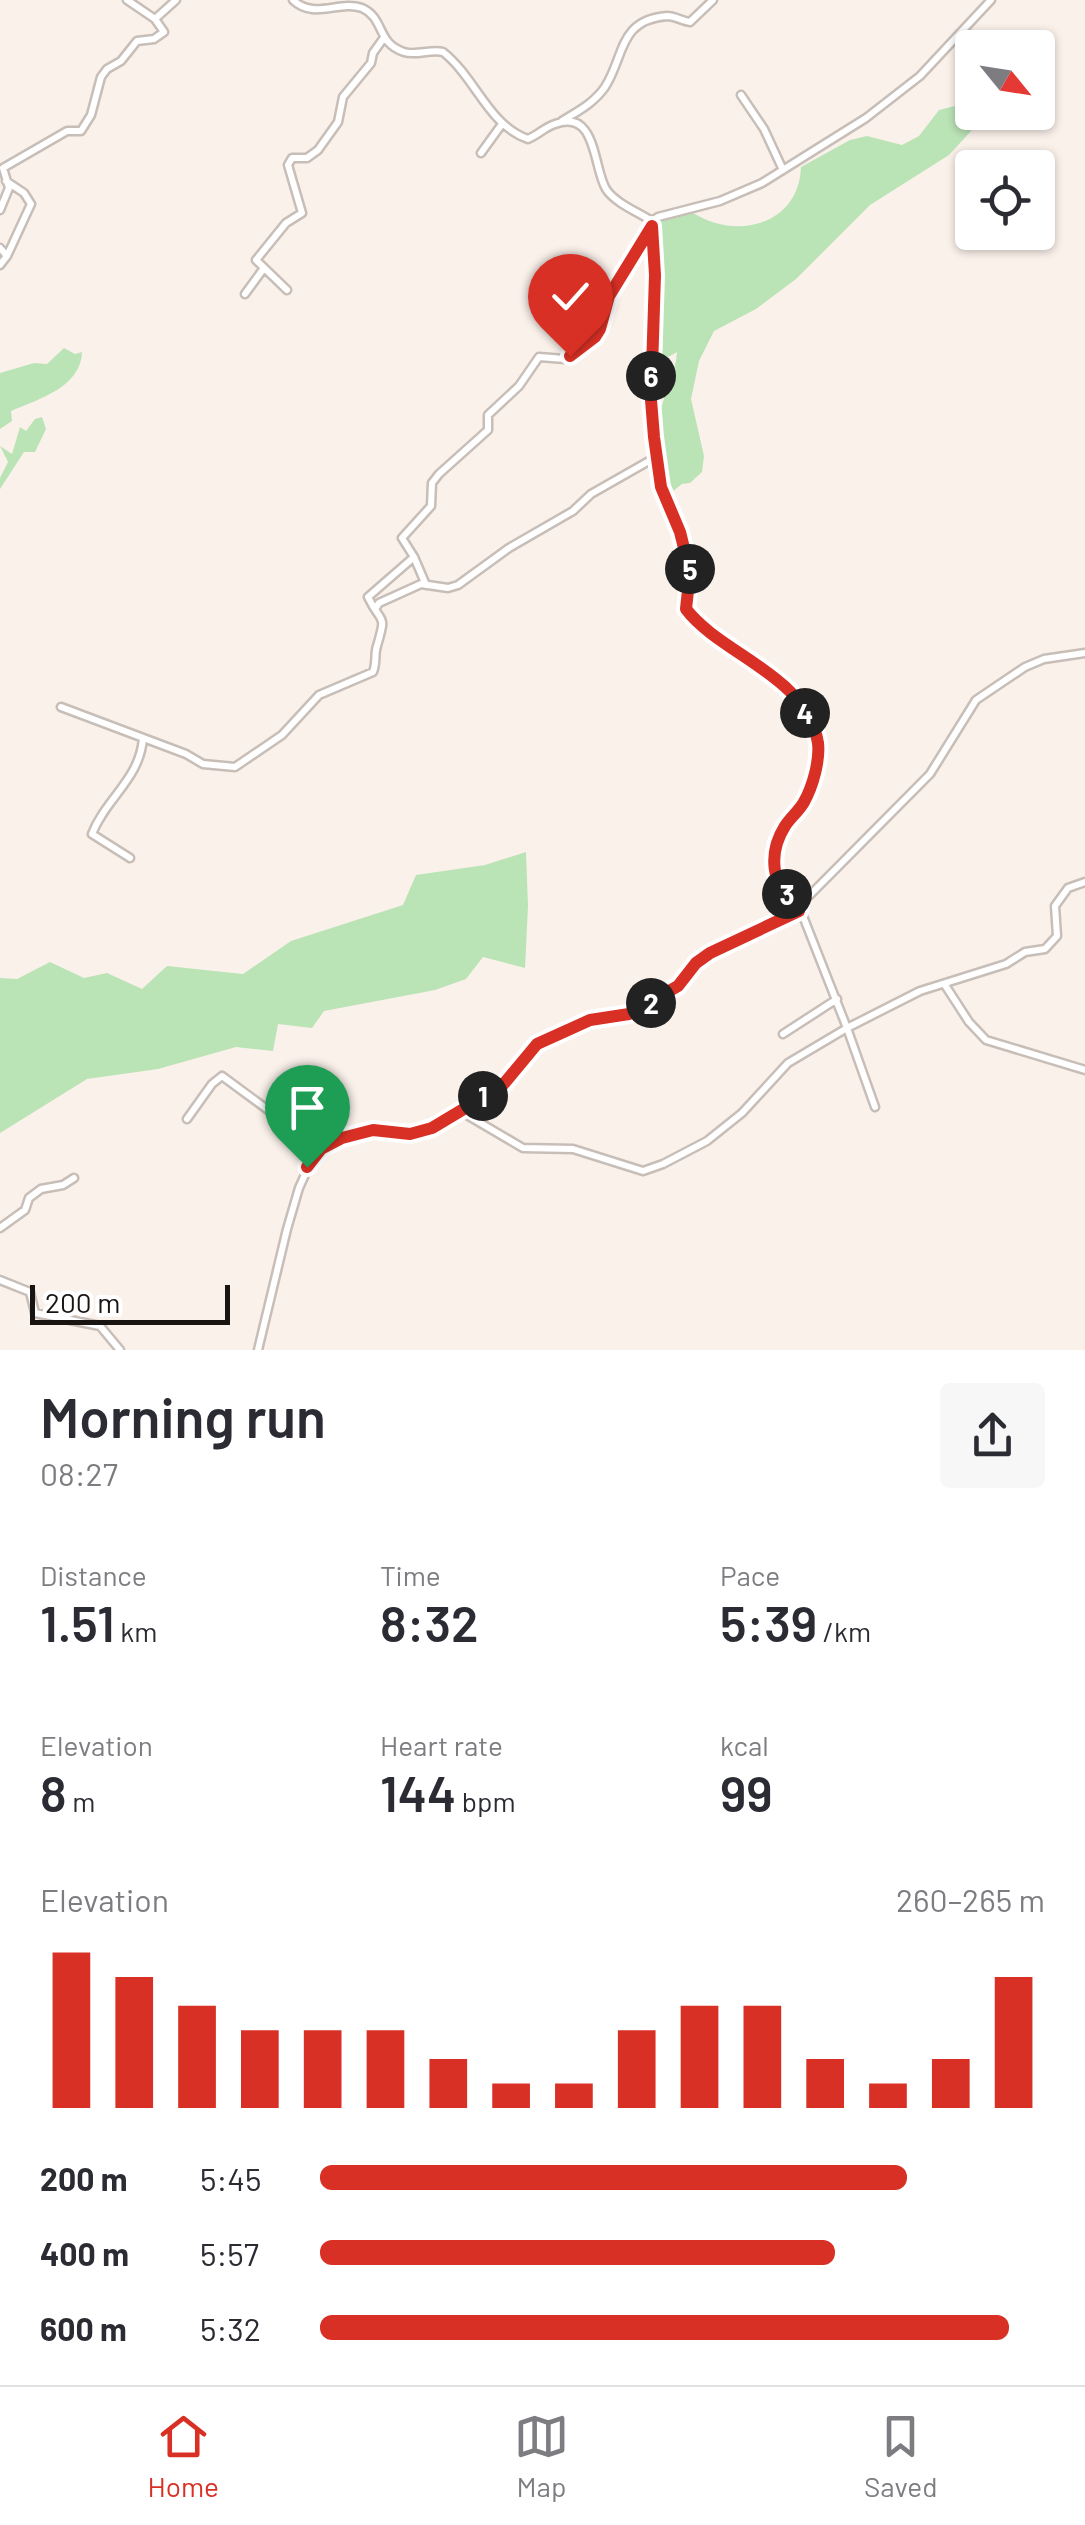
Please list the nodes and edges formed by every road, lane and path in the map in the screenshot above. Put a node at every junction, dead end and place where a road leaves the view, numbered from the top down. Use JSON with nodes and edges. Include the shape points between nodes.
{"nodes":[{"id":1,"x":127,"y":0,"type":"edge"},
{"id":2,"x":176,"y":0,"type":"edge"},
{"id":3,"x":293,"y":0,"type":"edge"},
{"id":4,"x":713,"y":0,"type":"edge"},
{"id":5,"x":990,"y":0,"type":"edge"},
{"id":6,"x":156,"y":20,"type":"junction"},
{"id":7,"x":383,"y":39,"type":"junction"},
{"id":8,"x":741,"y":95,"type":"dead end"},
{"id":9,"x":561,"y":122,"type":"junction"},
{"id":10,"x":502,"y":124,"type":"junction"},
{"id":11,"x":482,"y":153,"type":"dead end"},
{"id":12,"x":783,"y":170,"type":"junction"},
{"id":13,"x":6,"y":181,"type":"junction"},
{"id":14,"x":0,"y":210,"type":"edge"},
{"id":15,"x":652,"y":224,"type":"junction"},
{"id":16,"x":0,"y":248,"type":"edge"},
{"id":17,"x":7,"y":256,"type":"junction"},
{"id":18,"x":0,"y":265,"type":"edge"},
{"id":19,"x":264,"y":268,"type":"junction"},
{"id":20,"x":287,"y":290,"type":"dead end"},
{"id":21,"x":244,"y":294,"type":"dead end"},
{"id":22,"x":656,"y":458,"type":"junction"},
{"id":23,"x":414,"y":557,"type":"junction"},
{"id":24,"x":426,"y":585,"type":"junction"},
{"id":25,"x":381,"y":617,"type":"junction"},
{"id":26,"x":1085,"y":653,"type":"edge"},
{"id":27,"x":61,"y":706,"type":"dead end"},
{"id":28,"x":143,"y":738,"type":"junction"},
{"id":29,"x":130,"y":858,"type":"dead end"},
{"id":30,"x":1085,"y":882,"type":"edge"},
{"id":31,"x":799,"y":908,"type":"junction"},
{"id":32,"x":945,"y":984,"type":"junction"},
{"id":33,"x":837,"y":999,"type":"junction"},
{"id":34,"x":846,"y":1028,"type":"junction"},
{"id":35,"x":783,"y":1034,"type":"dead end"},
{"id":36,"x":1085,"y":1070,"type":"edge"},
{"id":37,"x":876,"y":1107,"type":"dead end"},
{"id":38,"x":460,"y":1111,"type":"junction"},
{"id":39,"x":187,"y":1119,"type":"dead end"},
{"id":40,"x":321,"y":1149,"type":"junction"},
{"id":41,"x":74,"y":1178,"type":"dead end"},
{"id":42,"x":0,"y":1228,"type":"edge"},
{"id":43,"x":0,"y":1280,"type":"edge"},
{"id":44,"x":120,"y":1350,"type":"edge"},
{"id":45,"x":258,"y":1350,"type":"edge"}],
"edges":[{"from":1,"to":6,"type":"street"},
{"from":2,"to":6,"type":"street"},
{"from":3,"to":7,"type":"street","via":[[307,10],[360,8],[378,23]]},
{"from":4,"to":9,"type":"street","via":[[690,22],[670,16],[631,30],[598,96]]},
{"from":5,"to":12,"type":"street","via":[[920,76]]},
{"from":6,"to":13,"type":"street","via":[[164,32],[138,41],[101,78],[82,132],[67,131],[8,164],[2,170]]},
{"from":7,"to":10,"type":"street","via":[[410,54],[443,52]]},
{"from":7,"to":19,"type":"street","via":[[344,94],[332,131],[307,158],[288,163],[303,212],[256,258]]},
{"from":8,"to":12,"type":"street"},
{"from":9,"to":10,"type":"street","via":[[528,139]]},
{"from":9,"to":15,"type":"street","via":[[572,122],[592,139],[612,196]]},
{"from":10,"to":11,"type":"street"},
{"from":12,"to":15,"type":"street"},
{"from":13,"to":14,"type":"street"},
{"from":13,"to":17,"type":"street","via":[[31,203]]},
{"from":15,"to":22,"type":"street"},
{"from":15,"to":23,"type":"street","via":[[609,296],[595,337],[564,360],[539,357],[488,415],[488,430],[438,474],[430,506],[402,538]]},
{"from":16,"to":17,"type":"street"},
{"from":17,"to":18,"type":"street"},
{"from":19,"to":20,"type":"street"},
{"from":19,"to":21,"type":"street"},
{"from":22,"to":24,"type":"street","via":[[591,494],[458,586]]},
{"from":22,"to":31,"type":"street","via":[[690,572],[686,609],[787,689],[813,727],[818,745],[810,787],[772,862]]},
{"from":23,"to":24,"type":"street"},
{"from":23,"to":25,"type":"street","via":[[369,594]]},
{"from":24,"to":25,"type":"street","via":[[379,603],[374,608]]},
{"from":25,"to":28,"type":"street","via":[[384,632],[373,672],[319,695],[278,739],[235,767],[203,764]]},
{"from":26,"to":31,"type":"street","via":[[1025,667],[976,700],[930,774]]},
{"from":27,"to":28,"type":"street"},
{"from":28,"to":29,"type":"street","via":[[136,769],[92,834]]},
{"from":30,"to":32,"type":"street","via":[[1068,888],[1054,906],[1057,936],[1048,948]]},
{"from":31,"to":33,"type":"street"},
{"from":31,"to":38,"type":"street","via":[[710,953],[678,986],[629,1014],[590,1020],[537,1044],[502,1086]]},
{"from":32,"to":34,"type":"street"},
{"from":32,"to":36,"type":"street","via":[[986,1040]]},
{"from":33,"to":34,"type":"street"},
{"from":33,"to":35,"type":"street"},
{"from":34,"to":37,"type":"street"},
{"from":34,"to":38,"type":"street","via":[[788,1063],[707,1141],[654,1169],[573,1148],[522,1148]]},
{"from":38,"to":40,"type":"street","via":[[420,1132],[373,1130]]},
{"from":39,"to":40,"type":"street","via":[[222,1076]]},
{"from":40,"to":45,"type":"street","via":[[298,1188]]},
{"from":41,"to":42,"type":"street","via":[[40,1189]]},
{"from":43,"to":44,"type":"street","via":[[30,1292],[36,1313],[100,1326]]}]}
